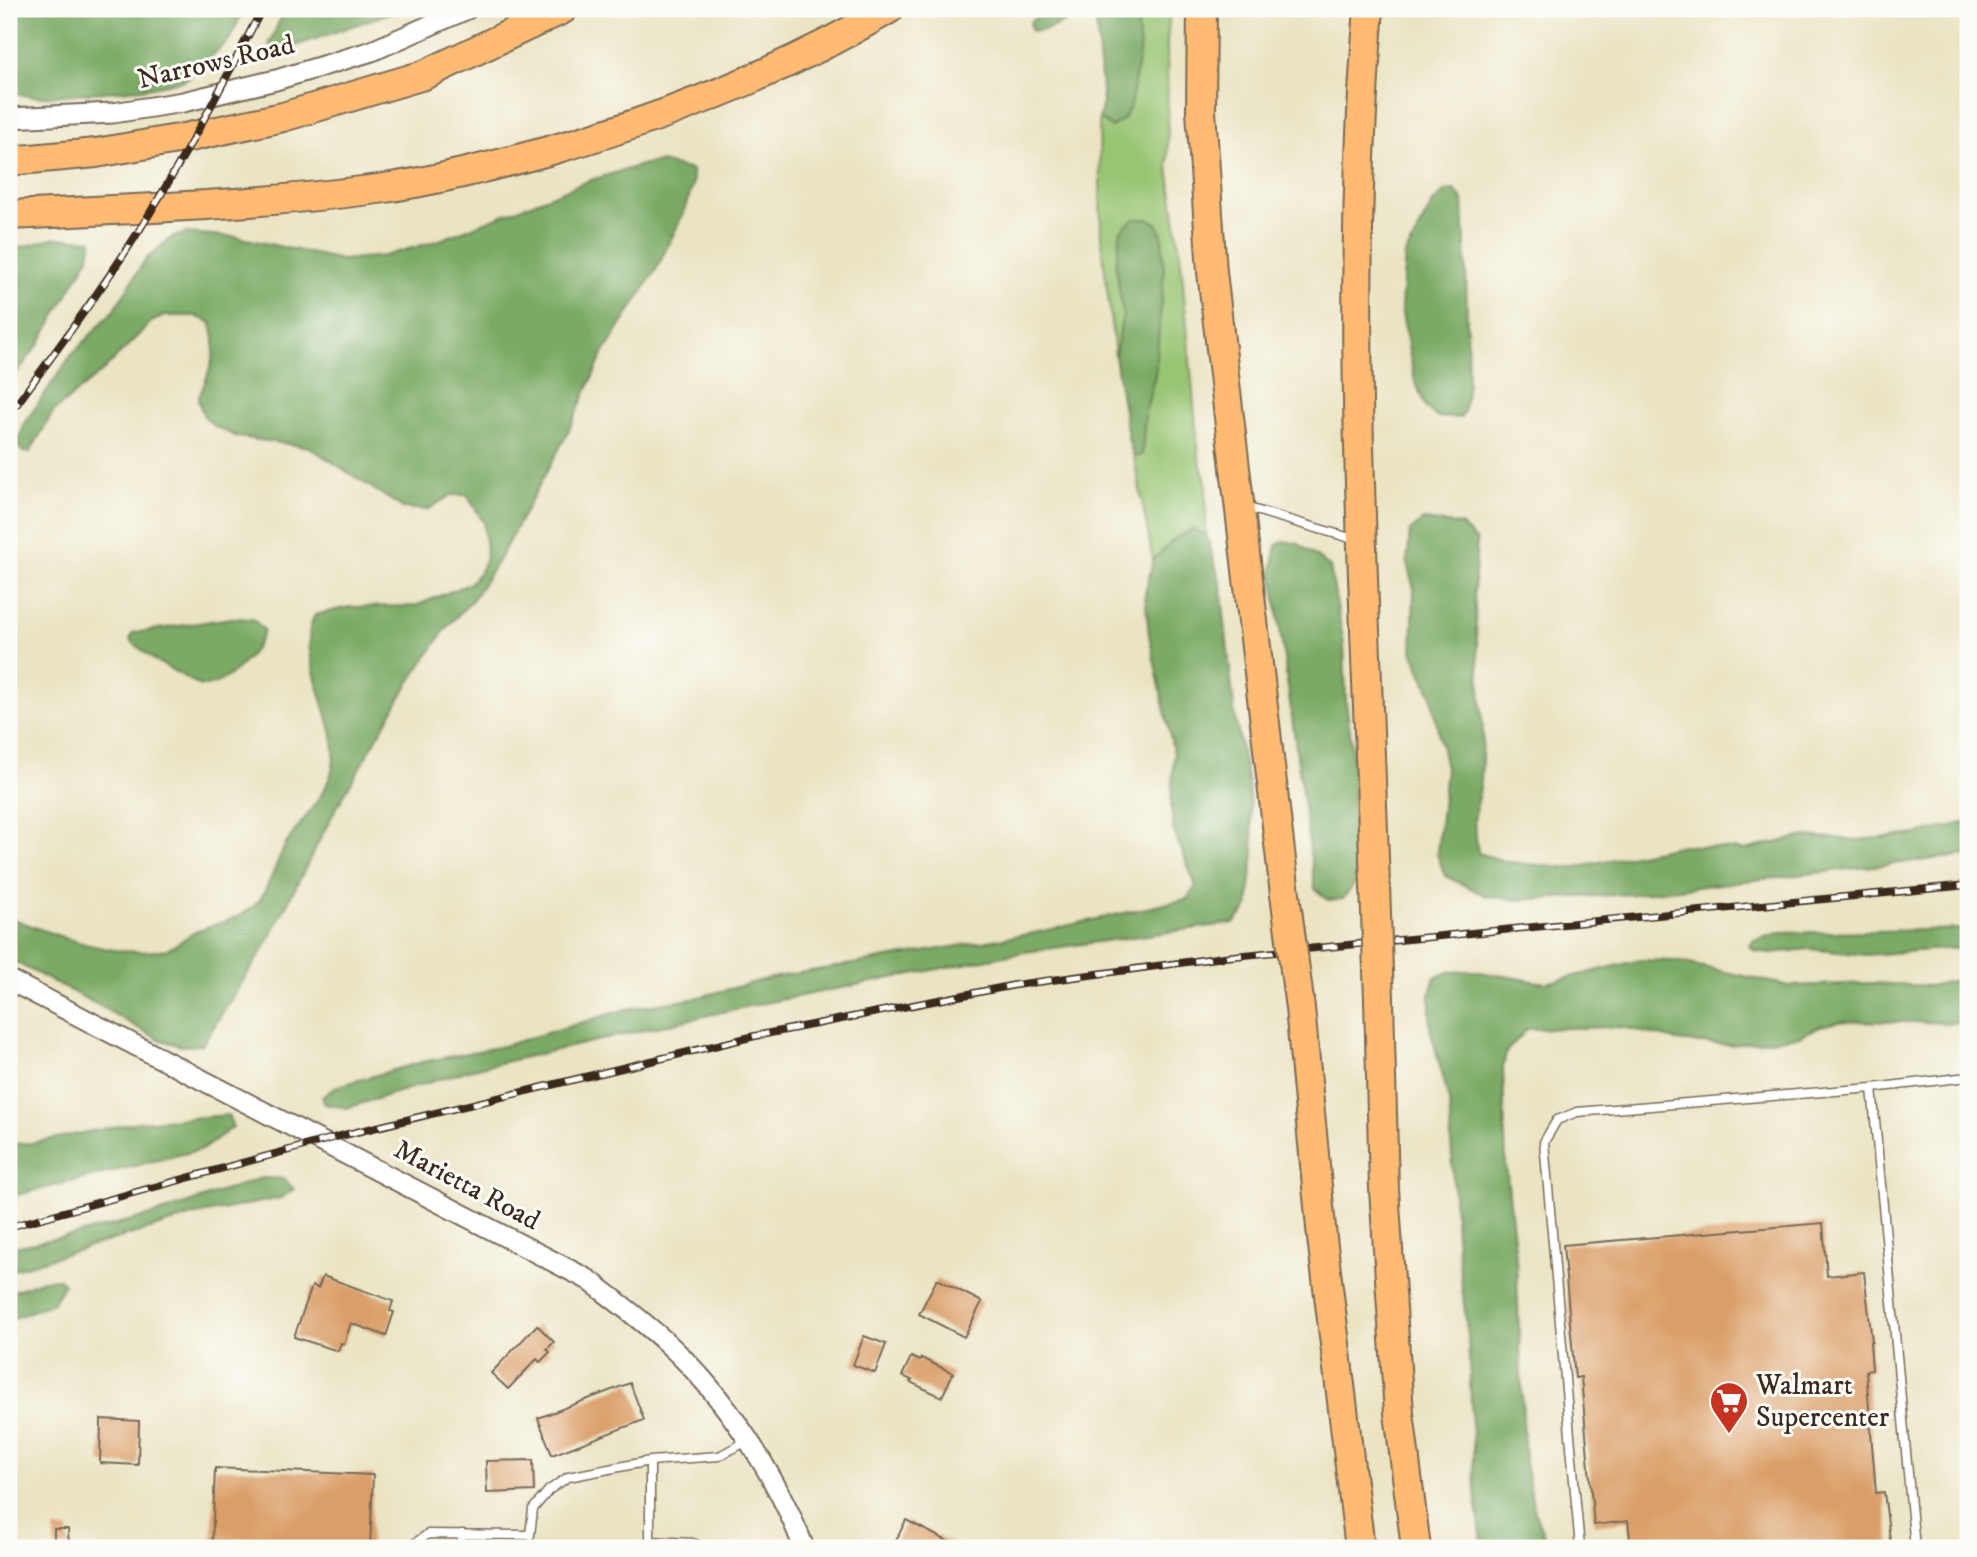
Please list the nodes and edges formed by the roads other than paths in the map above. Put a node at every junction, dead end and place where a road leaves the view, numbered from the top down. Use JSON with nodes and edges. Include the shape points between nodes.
{"nodes":[{"id":1,"x":467,"y":9,"type":"edge"},
{"id":2,"x":563,"y":9,"type":"edge"},
{"id":3,"x":890,"y":9,"type":"edge"},
{"id":4,"x":1202,"y":9,"type":"edge"},
{"id":5,"x":1369,"y":9,"type":"edge"},
{"id":6,"x":9,"y":118,"type":"edge"},
{"id":7,"x":9,"y":161,"type":"edge"},
{"id":8,"x":9,"y":215,"type":"edge"},
{"id":9,"x":1240,"y":505,"type":"junction"},
{"id":10,"x":1363,"y":542,"type":"junction"},
{"id":11,"x":9,"y":980,"type":"edge"},
{"id":12,"x":1968,"y":1077,"type":"edge"},
{"id":13,"x":1872,"y":1088,"type":"junction"},
{"id":14,"x":747,"y":1441,"type":"junction"},
{"id":15,"x":650,"y":1461,"type":"junction"},
{"id":16,"x":1350,"y":1480,"type":"junction"},
{"id":17,"x":462,"y":1534,"type":"junction"},
{"id":18,"x":413,"y":1548,"type":"edge"},
{"id":19,"x":461,"y":1548,"type":"edge"},
{"id":20,"x":705,"y":1548,"type":"edge"},
{"id":21,"x":804,"y":1548,"type":"edge"},
{"id":22,"x":1348,"y":1548,"type":"edge"},
{"id":23,"x":1360,"y":1548,"type":"edge"},
{"id":24,"x":1416,"y":1548,"type":"edge"},
{"id":25,"x":1580,"y":1548,"type":"edge"},
{"id":26,"x":1915,"y":1548,"type":"edge"}],
"edges":[{"from":1,"to":6,"type":"street","name":"Narrows Road","via":[[373,51],[276,80],[113,113]]},
{"from":2,"to":7,"type":"highway","via":[[424,75],[283,117],[96,153]]},
{"from":3,"to":8,"type":"highway","via":[[783,65],[703,100],[605,135],[495,166],[380,188],[256,202]]},
{"from":4,"to":9,"type":"highway","via":[[1205,186]]},
{"from":5,"to":10,"type":"highway","via":[[1357,219]]},
{"from":9,"to":10,"type":"lane"},
{"from":9,"to":16,"type":"highway","bridge":true},
{"from":10,"to":24,"type":"highway","bridge":true,"via":[[1385,1202],[1399,1413]]},
{"from":11,"to":14,"type":"street","name":"Marietta Road","via":[[589,1280],[669,1345],[711,1390]]},
{"from":12,"to":13,"type":"lane"},
{"from":13,"to":25,"type":"lane","via":[[1577,1112],[1557,1120],[1544,1142]]},
{"from":13,"to":26,"type":"lane"},
{"from":14,"to":15,"type":"lane","via":[[719,1456]]},
{"from":14,"to":21,"type":"street","name":"Marietta Road"},
{"from":15,"to":17,"type":"lane","via":[[568,1476],[533,1509],[530,1535]]},
{"from":15,"to":20,"type":"lane","via":[[650,1541]]},
{"from":16,"to":22,"type":"highway"},
{"from":16,"to":23,"type":"highway"},
{"from":17,"to":18,"type":"lane","via":[[428,1534]]},
{"from":17,"to":19,"type":"lane"}]}
